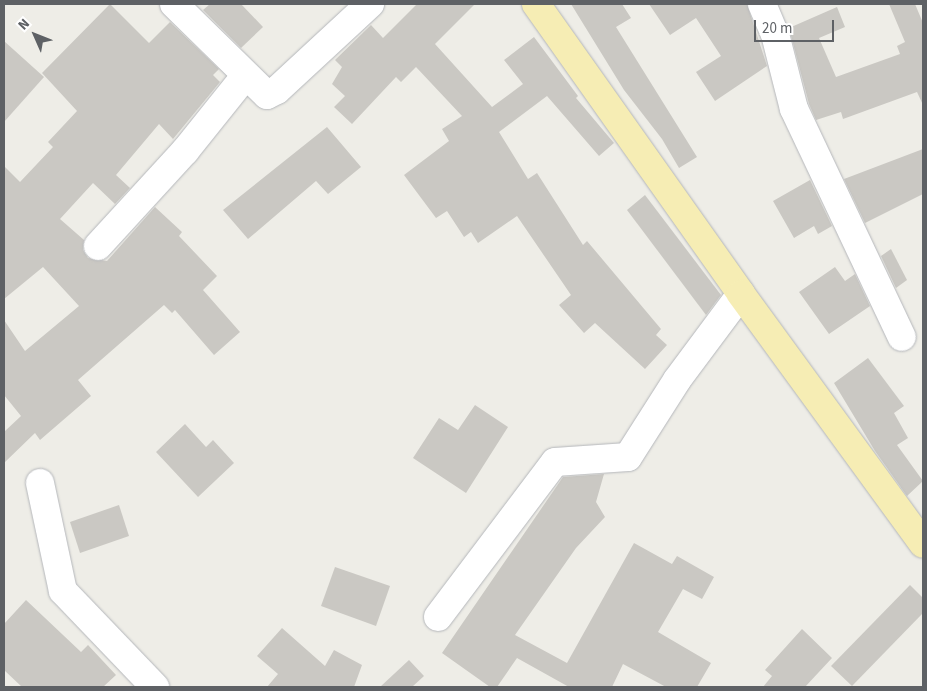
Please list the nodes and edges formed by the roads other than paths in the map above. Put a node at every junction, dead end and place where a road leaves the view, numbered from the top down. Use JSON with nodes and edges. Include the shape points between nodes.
{"nodes":[{"id":1,"x":174,"y":4,"type":"edge"},
{"id":2,"x":370,"y":4,"type":"edge"},
{"id":3,"x":536,"y":4,"type":"edge"},
{"id":4,"x":762,"y":4,"type":"edge"},
{"id":5,"x":245,"y":76,"type":"junction"},
{"id":6,"x":98,"y":246,"type":"dead end"},
{"id":7,"x":741,"y":294,"type":"junction"},
{"id":8,"x":902,"y":337,"type":"dead end"},
{"id":9,"x":40,"y":483,"type":"dead end"},
{"id":10,"x":923,"y":544,"type":"edge"},
{"id":11,"x":438,"y":617,"type":"dead end"},
{"id":12,"x":155,"y":687,"type":"edge"}],
"edges":[{"from":1,"to":5,"type":"street"},
{"from":2,"to":5,"type":"street","via":[[277,90],[266,95]]},
{"from":3,"to":7,"type":"main road"},
{"from":4,"to":8,"type":"street","via":[[775,34],[794,109],[822,162]]},
{"from":5,"to":6,"type":"street","via":[[185,151]]},
{"from":7,"to":10,"type":"main road"},
{"from":7,"to":11,"type":"street","via":[[677,380],[628,458],[555,462]]},
{"from":9,"to":12,"type":"street","via":[[63,591]]}]}
